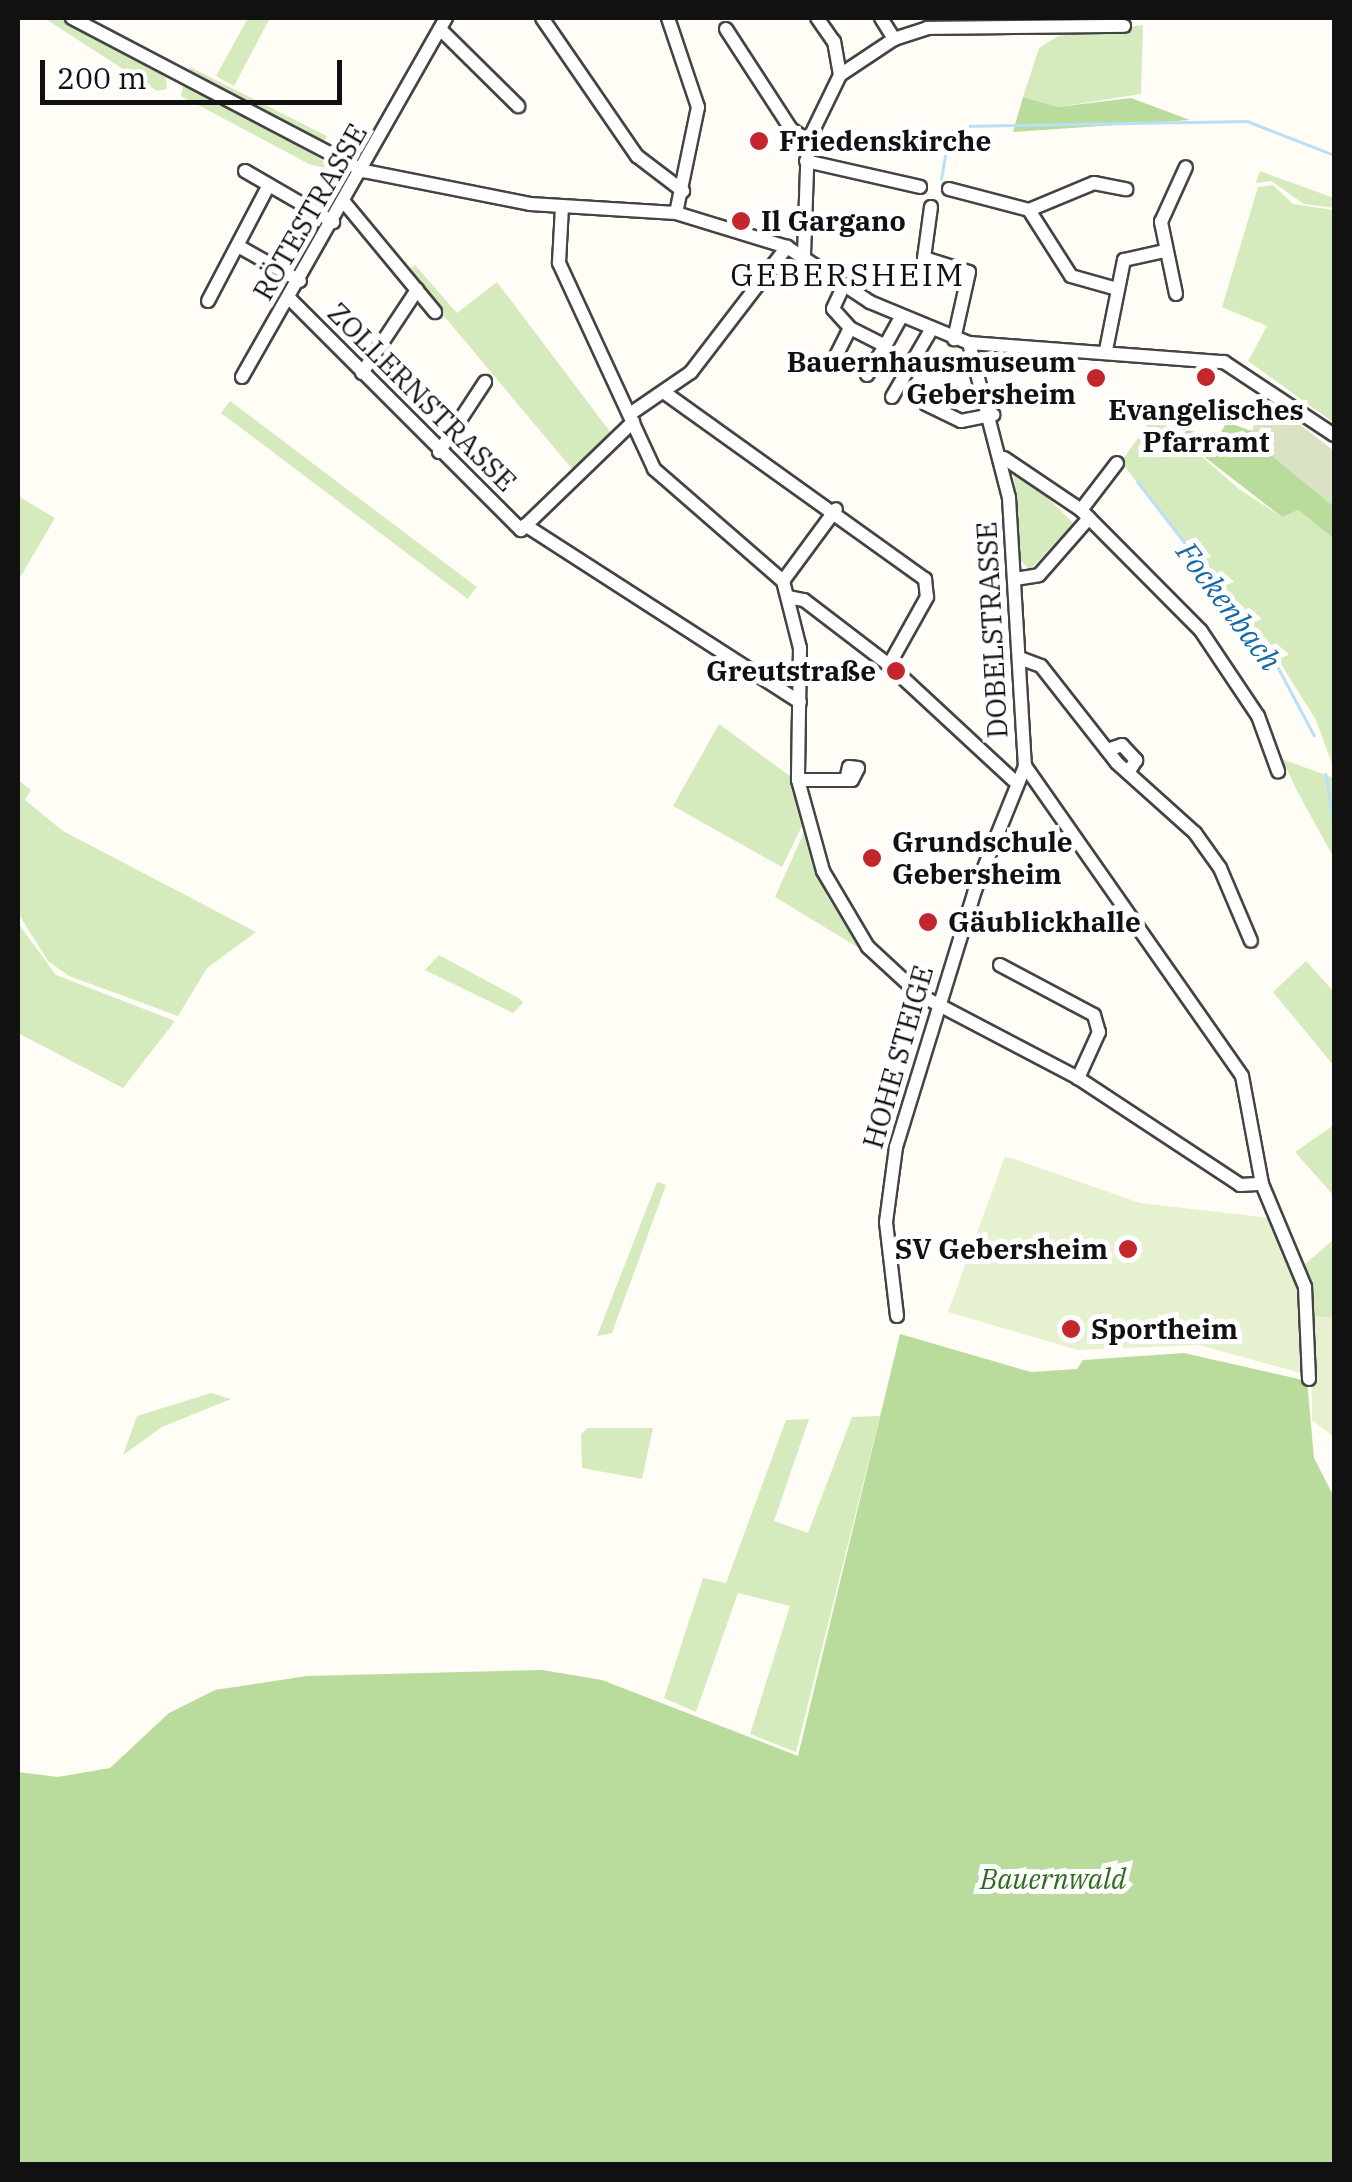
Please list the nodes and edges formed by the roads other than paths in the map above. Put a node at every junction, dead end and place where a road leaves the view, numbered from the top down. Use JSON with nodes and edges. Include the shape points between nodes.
{"nodes":[{"id":1,"x":72,"y":18,"type":"edge"},
{"id":2,"x":542,"y":18,"type":"edge"},
{"id":3,"x":668,"y":18,"type":"edge"},
{"id":4,"x":817,"y":18,"type":"edge"},
{"id":5,"x":881,"y":18,"type":"edge"},
{"id":6,"x":443,"y":23,"type":"edge"},
{"id":7,"x":1124,"y":26,"type":"dead end"},
{"id":8,"x":726,"y":29,"type":"dead end"},
{"id":9,"x":894,"y":39,"type":"junction"},
{"id":10,"x":840,"y":75,"type":"junction"},
{"id":11,"x":518,"y":106,"type":"dead end"},
{"id":12,"x":808,"y":141,"type":"junction"},
{"id":13,"x":806,"y":161,"type":"junction"},
{"id":14,"x":1186,"y":167,"type":"dead end"},
{"id":15,"x":364,"y":170,"type":"junction"},
{"id":16,"x":245,"y":171,"type":"dead end"},
{"id":17,"x":269,"y":186,"type":"junction"},
{"id":18,"x":920,"y":187,"type":"dead end"},
{"id":19,"x":949,"y":189,"type":"dead end"},
{"id":20,"x":1126,"y":189,"type":"dead end"},
{"id":21,"x":683,"y":191,"type":"junction"},
{"id":22,"x":344,"y":202,"type":"junction"},
{"id":23,"x":562,"y":207,"type":"junction"},
{"id":24,"x":931,"y":208,"type":"dead end"},
{"id":25,"x":1029,"y":210,"type":"junction"},
{"id":26,"x":676,"y":214,"type":"junction"},
{"id":27,"x":332,"y":222,"type":"junction"},
{"id":28,"x":238,"y":246,"type":"junction"},
{"id":29,"x":787,"y":247,"type":"junction"},
{"id":30,"x":1164,"y":251,"type":"junction"},
{"id":31,"x":804,"y":255,"type":"junction"},
{"id":32,"x":300,"y":281,"type":"junction"},
{"id":33,"x":844,"y":284,"type":"junction"},
{"id":34,"x":1118,"y":289,"type":"junction"},
{"id":35,"x":417,"y":290,"type":"junction"},
{"id":36,"x":1176,"y":294,"type":"dead end"},
{"id":37,"x":289,"y":298,"type":"junction"},
{"id":38,"x":208,"y":300,"type":"dead end"},
{"id":39,"x":435,"y":312,"type":"dead end"},
{"id":40,"x":901,"y":316,"type":"junction"},
{"id":41,"x":850,"y":328,"type":"junction"},
{"id":42,"x":931,"y":330,"type":"junction"},
{"id":43,"x":954,"y":339,"type":"junction"},
{"id":44,"x":970,"y":343,"type":"junction"},
{"id":45,"x":885,"y":346,"type":"junction"},
{"id":46,"x":1106,"y":350,"type":"junction"},
{"id":47,"x":832,"y":364,"type":"dead end"},
{"id":48,"x":362,"y":373,"type":"junction"},
{"id":49,"x":867,"y":375,"type":"dead end"},
{"id":50,"x":242,"y":376,"type":"dead end"},
{"id":51,"x":485,"y":382,"type":"dead end"},
{"id":52,"x":666,"y":393,"type":"junction"},
{"id":53,"x":892,"y":397,"type":"dead end"},
{"id":54,"x":926,"y":404,"type":"dead end"},
{"id":55,"x":993,"y":415,"type":"junction"},
{"id":56,"x":632,"y":418,"type":"junction"},
{"id":57,"x":1332,"y":434,"type":"edge"},
{"id":58,"x":439,"y":452,"type":"junction"},
{"id":59,"x":1004,"y":458,"type":"junction"},
{"id":60,"x":1117,"y":463,"type":"dead end"},
{"id":61,"x":836,"y":509,"type":"junction"},
{"id":62,"x":1085,"y":514,"type":"junction"},
{"id":63,"x":523,"y":527,"type":"junction"},
{"id":64,"x":1016,"y":580,"type":"junction"},
{"id":65,"x":783,"y":581,"type":"junction"},
{"id":66,"x":788,"y":597,"type":"junction"},
{"id":67,"x":1022,"y":659,"type":"junction"},
{"id":68,"x":889,"y":664,"type":"junction"},
{"id":69,"x":800,"y":702,"type":"junction"},
{"id":70,"x":1025,"y":766,"type":"junction"},
{"id":71,"x":1278,"y":771,"type":"dead end"},
{"id":72,"x":798,"y":780,"type":"junction"},
{"id":73,"x":846,"y":780,"type":"dead end"},
{"id":74,"x":1013,"y":780,"type":"junction"},
{"id":75,"x":1251,"y":941,"type":"dead end"},
{"id":76,"x":1000,"y":965,"type":"dead end"},
{"id":77,"x":939,"y":1005,"type":"junction"},
{"id":78,"x":1078,"y":1078,"type":"junction"},
{"id":79,"x":1262,"y":1184,"type":"junction"},
{"id":80,"x":898,"y":1316,"type":"dead end"},
{"id":81,"x":1309,"y":1379,"type":"dead end"}],
"edges":[{"from":1,"to":15,"type":"street"},
{"from":2,"to":21,"type":"street","via":[[637,156]]},
{"from":3,"to":21,"type":"street","via":[[698,107]]},
{"from":4,"to":10,"type":"street","via":[[834,42]]},
{"from":5,"to":9,"type":"street"},
{"from":6,"to":11,"type":"street"},
{"from":6,"to":15,"type":"street","name":"RÖTESTRASSE"},
{"from":7,"to":9,"type":"street","via":[[1050,32],[956,26]]},
{"from":8,"to":12,"type":"street","via":[[792,128]]},
{"from":9,"to":10,"type":"street"},
{"from":10,"to":12,"type":"street"},
{"from":12,"to":13,"type":"street"},
{"from":13,"to":18,"type":"street"},
{"from":13,"to":31,"type":"street"},
{"from":14,"to":30,"type":"street","via":[[1163,207]]},
{"from":15,"to":22,"type":"street","name":"RÖTESTRASSE"},
{"from":15,"to":23,"type":"street"},
{"from":16,"to":17,"type":"street"},
{"from":17,"to":27,"type":"street"},
{"from":17,"to":28,"type":"street"},
{"from":19,"to":25,"type":"street"},
{"from":20,"to":25,"type":"street","via":[[1094,183]]},
{"from":21,"to":26,"type":"street"},
{"from":22,"to":27,"type":"street","name":"RÖTESTRASSE"},
{"from":22,"to":35,"type":"street"},
{"from":23,"to":26,"type":"street"},
{"from":23,"to":56,"type":"street","via":[[560,263]]},
{"from":24,"to":43,"type":"street","via":[[924,258],[969,272]]},
{"from":25,"to":34,"type":"street","via":[[1071,276]]},
{"from":26,"to":29,"type":"street"},
{"from":27,"to":32,"type":"street","name":"RÖTESTRASSE"},
{"from":28,"to":32,"type":"street"},
{"from":28,"to":38,"type":"street"},
{"from":29,"to":31,"type":"street"},
{"from":29,"to":52,"type":"street","via":[[713,346]]},
{"from":30,"to":34,"type":"street","via":[[1129,256]]},
{"from":30,"to":36,"type":"street"},
{"from":31,"to":33,"type":"street"},
{"from":32,"to":37,"type":"street","name":"RÖTESTRASSE"},
{"from":33,"to":40,"type":"street"},
{"from":33,"to":41,"type":"street","via":[[833,309]]},
{"from":34,"to":46,"type":"street"},
{"from":35,"to":39,"type":"street"},
{"from":35,"to":48,"type":"street"},
{"from":37,"to":48,"type":"street","name":"ZOLLERNSTRASSE"},
{"from":37,"to":50,"type":"street","name":"RÖTESTRASSE"},
{"from":40,"to":42,"type":"street"},
{"from":40,"to":45,"type":"street"},
{"from":41,"to":45,"type":"street"},
{"from":41,"to":47,"type":"street"},
{"from":42,"to":43,"type":"street"},
{"from":42,"to":53,"type":"street"},
{"from":43,"to":44,"type":"street"},
{"from":44,"to":46,"type":"street"},
{"from":44,"to":55,"type":"street","name":"DOBELSTRASSE"},
{"from":45,"to":49,"type":"street"},
{"from":46,"to":57,"type":"street","via":[[1232,365]]},
{"from":48,"to":58,"type":"street","name":"ZOLLERNSTRASSE"},
{"from":51,"to":58,"type":"street"},
{"from":52,"to":56,"type":"street"},
{"from":52,"to":61,"type":"street"},
{"from":54,"to":55,"type":"street","via":[[961,420]]},
{"from":55,"to":59,"type":"street","name":"DOBELSTRASSE"},
{"from":56,"to":63,"type":"street"},
{"from":56,"to":65,"type":"street","via":[[668,489]]},
{"from":58,"to":63,"type":"street","name":"ZOLLERNSTRASSE"},
{"from":59,"to":62,"type":"street"},
{"from":59,"to":64,"type":"street","name":"DOBELSTRASSE"},
{"from":60,"to":62,"type":"street"},
{"from":61,"to":65,"type":"street"},
{"from":61,"to":68,"type":"street","via":[[929,588]]},
{"from":62,"to":64,"type":"street","via":[[1038,575]]},
{"from":62,"to":71,"type":"street","via":[[1232,670]]},
{"from":63,"to":69,"type":"street","name":"ZOLLERNSTRASSE"},
{"from":64,"to":67,"type":"street","name":"DOBELSTRASSE"},
{"from":65,"to":66,"type":"street"},
{"from":66,"to":68,"type":"street","via":[[817,609]]},
{"from":66,"to":69,"type":"street","via":[[800,648]]},
{"from":67,"to":70,"type":"street","name":"DOBELSTRASSE"},
{"from":67,"to":75,"type":"street","via":[[1041,666],[1107,750],[1122,745],[1136,760],[1128,773],[1195,833],[1220,868]]},
{"from":68,"to":74,"type":"street"},
{"from":69,"to":72,"type":"street"},
{"from":70,"to":74,"type":"street","name":"HOHE STEIGE"},
{"from":70,"to":79,"type":"street","name":"DOBELSTRASSE","via":[[1242,1076]]},
{"from":72,"to":73,"type":"street"},
{"from":72,"to":77,"type":"street","via":[[842,909],[900,982]]},
{"from":74,"to":77,"type":"street","name":"HOHE STEIGE"},
{"from":76,"to":78,"type":"street","via":[[1094,1015],[1099,1032]]},
{"from":77,"to":78,"type":"street"},
{"from":77,"to":80,"type":"street","name":"HOHE STEIGE","via":[[888,1184]]},
{"from":78,"to":79,"type":"street","via":[[1240,1185]]},
{"from":79,"to":81,"type":"street","name":"DOBELSTRASSE","via":[[1305,1287]]}]}
